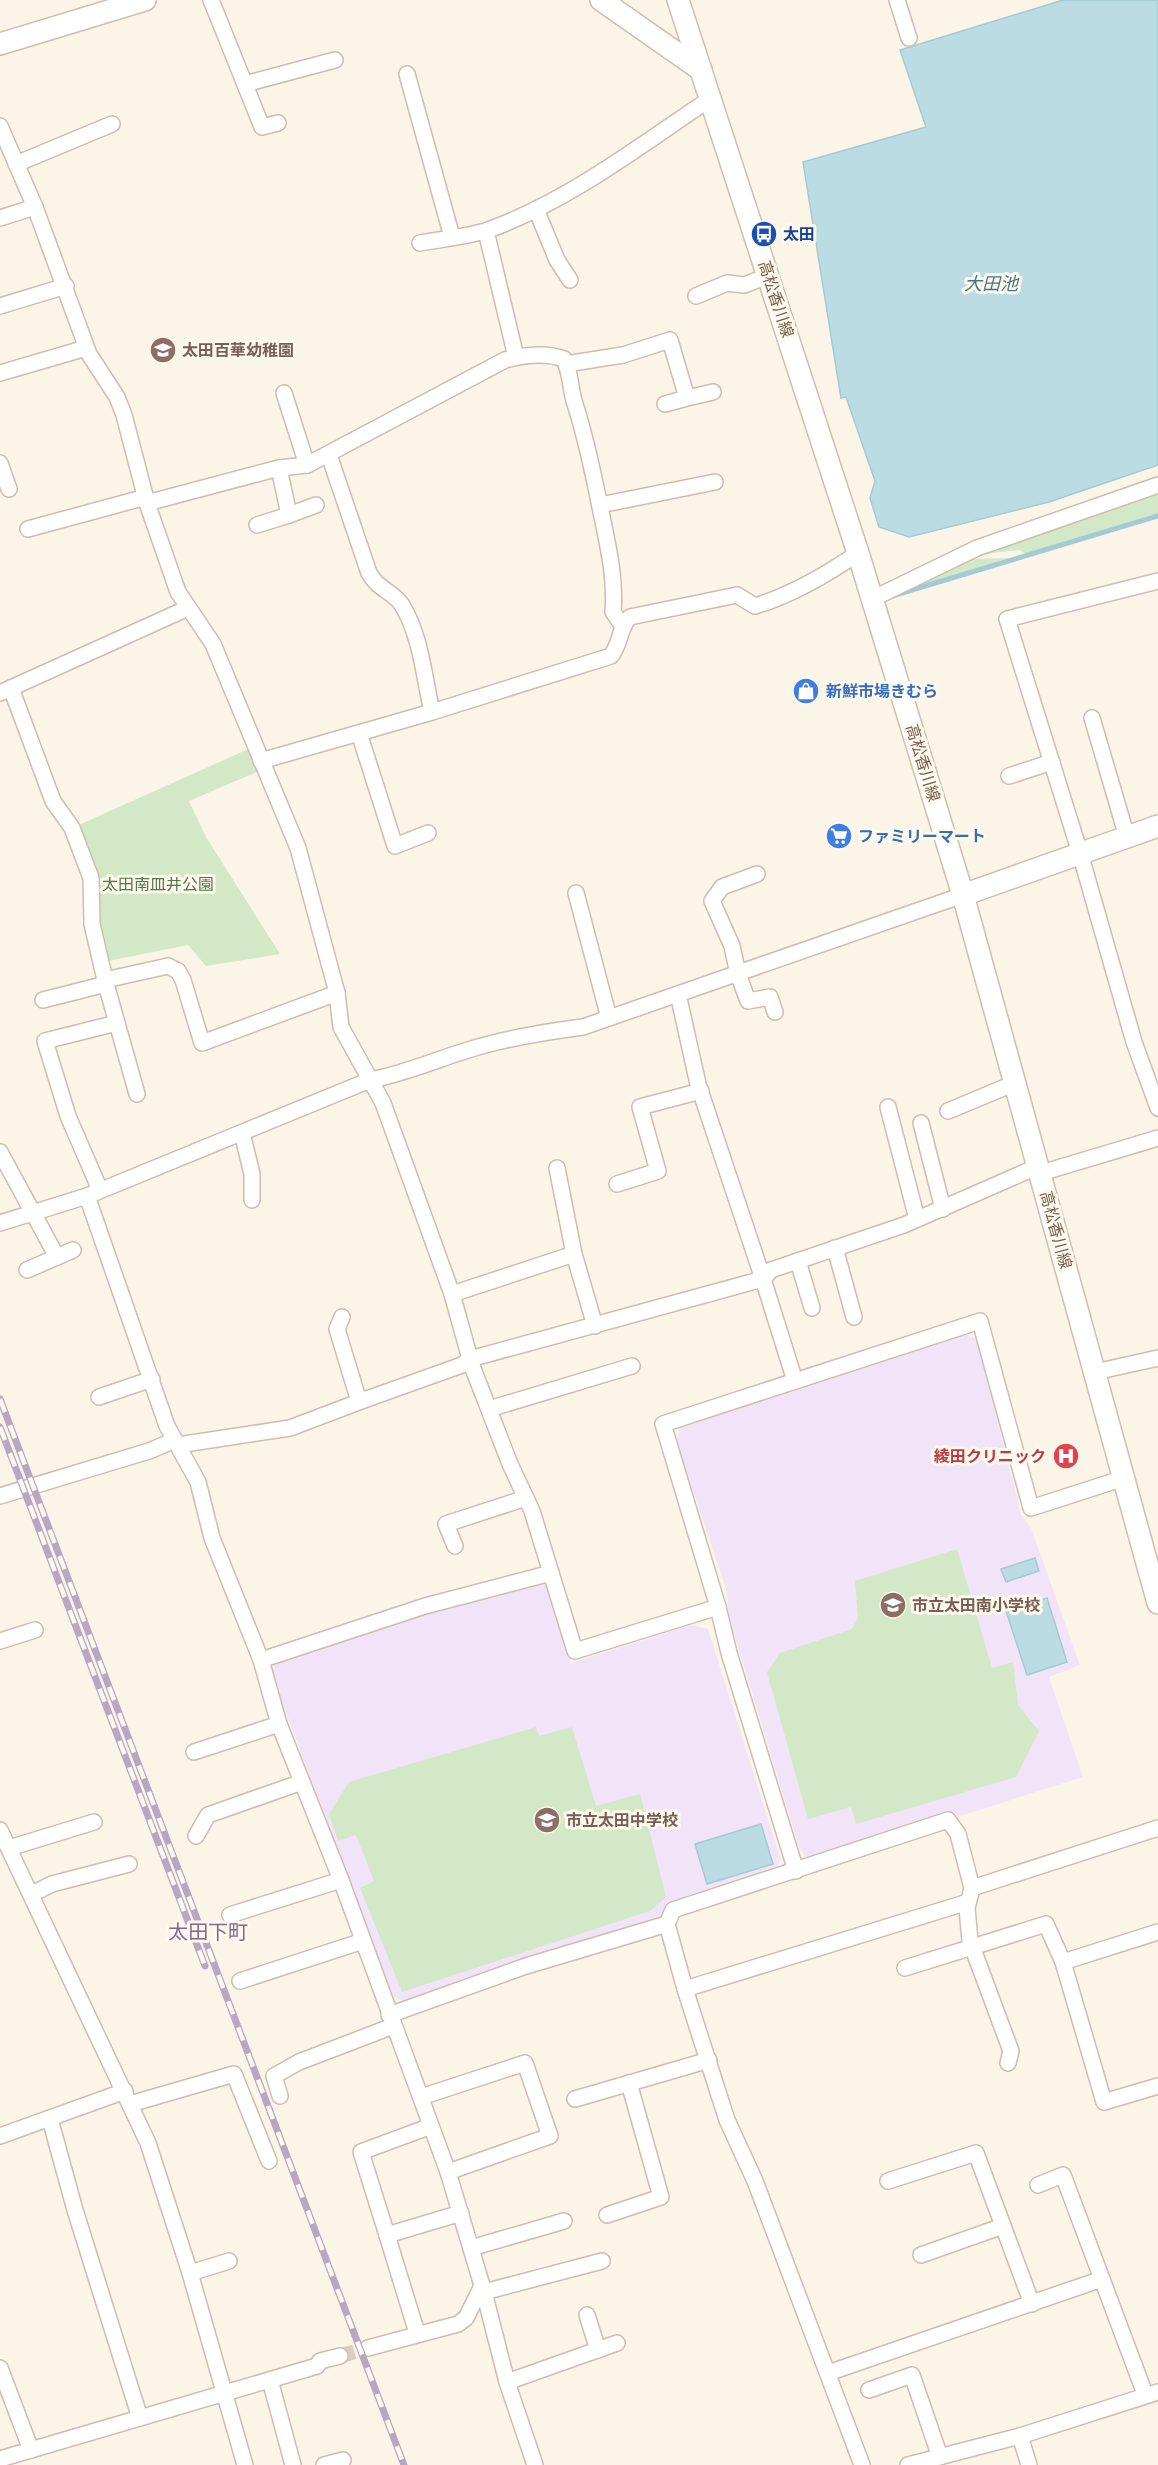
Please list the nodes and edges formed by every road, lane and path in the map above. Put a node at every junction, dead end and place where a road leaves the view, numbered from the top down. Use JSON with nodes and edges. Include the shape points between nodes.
{"nodes":[{"id":1,"x":146,"y":0,"type":"edge"},
{"id":2,"x":212,"y":0,"type":"edge"},
{"id":3,"x":602,"y":0,"type":"edge"},
{"id":4,"x":678,"y":0,"type":"edge"},
{"id":5,"x":897,"y":0,"type":"edge"},
{"id":6,"x":111,"y":5,"type":"edge"},
{"id":7,"x":909,"y":38,"type":"dead end"},
{"id":8,"x":0,"y":44,"type":"edge"},
{"id":9,"x":335,"y":60,"type":"dead end"},
{"id":10,"x":701,"y":70,"type":"junction"},
{"id":11,"x":407,"y":74,"type":"dead end"},
{"id":12,"x":245,"y":84,"type":"junction"},
{"id":13,"x":710,"y":99,"type":"junction"},
{"id":14,"x":278,"y":123,"type":"dead end"},
{"id":15,"x":112,"y":124,"type":"dead end"},
{"id":16,"x":0,"y":126,"type":"edge"},
{"id":17,"x":16,"y":164,"type":"junction"},
{"id":18,"x":36,"y":207,"type":"junction"},
{"id":19,"x":536,"y":209,"type":"junction"},
{"id":20,"x":0,"y":219,"type":"edge"},
{"id":21,"x":486,"y":231,"type":"junction"},
{"id":22,"x":452,"y":237,"type":"junction"},
{"id":23,"x":420,"y":243,"type":"dead end"},
{"id":24,"x":768,"y":276,"type":"junction"},
{"id":25,"x":570,"y":280,"type":"dead end"},
{"id":26,"x":66,"y":286,"type":"junction"},
{"id":27,"x":696,"y":296,"type":"dead end"},
{"id":28,"x":0,"y":306,"type":"edge"},
{"id":29,"x":86,"y":348,"type":"junction"},
{"id":30,"x":516,"y":357,"type":"junction"},
{"id":31,"x":566,"y":364,"type":"junction"},
{"id":32,"x":0,"y":373,"type":"edge"},
{"id":33,"x":713,"y":392,"type":"dead end"},
{"id":34,"x":284,"y":393,"type":"dead end"},
{"id":35,"x":687,"y":398,"type":"junction"},
{"id":36,"x":665,"y":404,"type":"dead end"},
{"id":37,"x":329,"y":455,"type":"junction"},
{"id":38,"x":0,"y":463,"type":"edge"},
{"id":39,"x":307,"y":465,"type":"junction"},
{"id":40,"x":279,"y":468,"type":"junction"},
{"id":41,"x":715,"y":482,"type":"dead end"},
{"id":42,"x":1158,"y":484,"type":"edge"},
{"id":43,"x":9,"y":489,"type":"dead end"},
{"id":44,"x":146,"y":500,"type":"junction"},
{"id":45,"x":316,"y":505,"type":"dead end"},
{"id":46,"x":600,"y":505,"type":"junction"},
{"id":47,"x":289,"y":514,"type":"junction"},
{"id":48,"x":257,"y":525,"type":"dead end"},
{"id":49,"x":28,"y":529,"type":"dead end"},
{"id":50,"x":858,"y":553,"type":"junction"},
{"id":51,"x":1158,"y":581,"type":"edge"},
{"id":52,"x":872,"y":599,"type":"junction"},
{"id":53,"x":188,"y":608,"type":"junction"},
{"id":54,"x":622,"y":625,"type":"junction"},
{"id":55,"x":5,"y":691,"type":"edge"},
{"id":56,"x":432,"y":712,"type":"junction"},
{"id":57,"x":1092,"y":718,"type":"dead end"},
{"id":58,"x":359,"y":733,"type":"junction"},
{"id":59,"x":261,"y":761,"type":"junction"},
{"id":60,"x":1052,"y":762,"type":"junction"},
{"id":61,"x":1009,"y":776,"type":"dead end"},
{"id":62,"x":1158,"y":826,"type":"edge"},
{"id":63,"x":428,"y":833,"type":"dead end"},
{"id":64,"x":1127,"y":837,"type":"junction"},
{"id":65,"x":1080,"y":853,"type":"junction"},
{"id":66,"x":757,"y":874,"type":"dead end"},
{"id":67,"x":576,"y":892,"type":"dead end"},
{"id":68,"x":963,"y":895,"type":"junction"},
{"id":69,"x":738,"y":974,"type":"junction"},
{"id":70,"x":105,"y":982,"type":"junction"},
{"id":71,"x":337,"y":993,"type":"junction"},
{"id":72,"x":678,"y":994,"type":"junction"},
{"id":73,"x":44,"y":1000,"type":"dead end"},
{"id":74,"x":775,"y":1012,"type":"dead end"},
{"id":75,"x":609,"y":1018,"type":"junction"},
{"id":76,"x":117,"y":1023,"type":"junction"},
{"id":77,"x":370,"y":1080,"type":"junction"},
{"id":78,"x":1015,"y":1083,"type":"junction"},
{"id":79,"x":701,"y":1091,"type":"junction"},
{"id":80,"x":137,"y":1094,"type":"dead end"},
{"id":81,"x":888,"y":1107,"type":"dead end"},
{"id":82,"x":1158,"y":1108,"type":"edge"},
{"id":83,"x":948,"y":1111,"type":"dead end"},
{"id":84,"x":921,"y":1123,"type":"dead end"},
{"id":85,"x":242,"y":1133,"type":"junction"},
{"id":86,"x":1158,"y":1138,"type":"edge"},
{"id":87,"x":0,"y":1152,"type":"edge"},
{"id":88,"x":556,"y":1168,"type":"dead end"},
{"id":89,"x":1040,"y":1170,"type":"junction"},
{"id":90,"x":617,"y":1184,"type":"dead end"},
{"id":91,"x":94,"y":1193,"type":"junction"},
{"id":92,"x":252,"y":1200,"type":"dead end"},
{"id":93,"x":943,"y":1209,"type":"junction"},
{"id":94,"x":34,"y":1214,"type":"junction"},
{"id":95,"x":917,"y":1219,"type":"junction"},
{"id":96,"x":0,"y":1223,"type":"edge"},
{"id":97,"x":835,"y":1248,"type":"junction"},
{"id":98,"x":73,"y":1250,"type":"dead end"},
{"id":99,"x":574,"y":1254,"type":"junction"},
{"id":100,"x":57,"y":1257,"type":"junction"},
{"id":101,"x":798,"y":1261,"type":"junction"},
{"id":102,"x":27,"y":1270,"type":"dead end"},
{"id":103,"x":763,"y":1279,"type":"junction"},
{"id":104,"x":452,"y":1294,"type":"junction"},
{"id":105,"x":812,"y":1308,"type":"dead end"},
{"id":106,"x":342,"y":1317,"type":"dead end"},
{"id":107,"x":854,"y":1317,"type":"dead end"},
{"id":108,"x":595,"y":1326,"type":"junction"},
{"id":109,"x":1158,"y":1358,"type":"edge"},
{"id":110,"x":470,"y":1359,"type":"junction"},
{"id":111,"x":632,"y":1366,"type":"dead end"},
{"id":112,"x":1095,"y":1372,"type":"junction"},
{"id":113,"x":152,"y":1378,"type":"junction"},
{"id":114,"x":795,"y":1382,"type":"junction"},
{"id":115,"x":99,"y":1397,"type":"dead end"},
{"id":116,"x":364,"y":1400,"type":"junction"},
{"id":117,"x":489,"y":1409,"type":"junction"},
{"id":118,"x":177,"y":1443,"type":"junction"},
{"id":119,"x":1124,"y":1478,"type":"junction"},
{"id":120,"x":0,"y":1496,"type":"edge"},
{"id":121,"x":526,"y":1498,"type":"junction"},
{"id":122,"x":455,"y":1546,"type":"dead end"},
{"id":123,"x":551,"y":1573,"type":"junction"},
{"id":124,"x":1158,"y":1603,"type":"edge"},
{"id":125,"x":718,"y":1606,"type":"junction"},
{"id":126,"x":35,"y":1630,"type":"dead end"},
{"id":127,"x":0,"y":1641,"type":"edge"},
{"id":128,"x":261,"y":1660,"type":"junction"},
{"id":129,"x":279,"y":1724,"type":"junction"},
{"id":130,"x":194,"y":1752,"type":"dead end"},
{"id":131,"x":302,"y":1782,"type":"junction"},
{"id":132,"x":94,"y":1822,"type":"dead end"},
{"id":133,"x":1158,"y":1828,"type":"edge"},
{"id":134,"x":0,"y":1830,"type":"edge"},
{"id":135,"x":196,"y":1836,"type":"dead end"},
{"id":136,"x":9,"y":1848,"type":"junction"},
{"id":137,"x":129,"y":1864,"type":"dead end"},
{"id":138,"x":796,"y":1871,"type":"junction"},
{"id":139,"x":341,"y":1880,"type":"junction"},
{"id":140,"x":32,"y":1894,"type":"junction"},
{"id":141,"x":970,"y":1895,"type":"junction"},
{"id":142,"x":230,"y":1915,"type":"dead end"},
{"id":143,"x":667,"y":1924,"type":"junction"},
{"id":144,"x":1158,"y":1932,"type":"edge"},
{"id":145,"x":363,"y":1941,"type":"junction"},
{"id":146,"x":972,"y":1947,"type":"junction"},
{"id":147,"x":1063,"y":1962,"type":"junction"},
{"id":148,"x":905,"y":1968,"type":"dead end"},
{"id":149,"x":240,"y":1981,"type":"dead end"},
{"id":150,"x":685,"y":1989,"type":"junction"},
{"id":151,"x":391,"y":2021,"type":"junction"},
{"id":152,"x":709,"y":2060,"type":"junction"},
{"id":153,"x":1008,"y":2063,"type":"dead end"},
{"id":154,"x":629,"y":2083,"type":"junction"},
{"id":155,"x":1158,"y":2086,"type":"edge"},
{"id":156,"x":280,"y":2096,"type":"dead end"},
{"id":157,"x":421,"y":2097,"type":"junction"},
{"id":158,"x":127,"y":2098,"type":"junction"},
{"id":159,"x":575,"y":2099,"type":"dead end"},
{"id":160,"x":50,"y":2119,"type":"junction"},
{"id":161,"x":431,"y":2126,"type":"junction"},
{"id":162,"x":0,"y":2136,"type":"edge"},
{"id":163,"x":269,"y":2161,"type":"dead end"},
{"id":164,"x":448,"y":2172,"type":"junction"},
{"id":165,"x":888,"y":2181,"type":"dead end"},
{"id":166,"x":1038,"y":2185,"type":"dead end"},
{"id":167,"x":460,"y":2213,"type":"junction"},
{"id":168,"x":607,"y":2215,"type":"dead end"},
{"id":169,"x":564,"y":2221,"type":"dead end"},
{"id":170,"x":1003,"y":2226,"type":"junction"},
{"id":171,"x":387,"y":2235,"type":"junction"},
{"id":172,"x":471,"y":2248,"type":"junction"},
{"id":173,"x":921,"y":2255,"type":"dead end"},
{"id":174,"x":229,"y":2261,"type":"dead end"},
{"id":175,"x":602,"y":2261,"type":"dead end"},
{"id":176,"x":190,"y":2274,"type":"junction"},
{"id":177,"x":1102,"y":2279,"type":"junction"},
{"id":178,"x":483,"y":2289,"type":"junction"},
{"id":179,"x":1032,"y":2304,"type":"junction"},
{"id":180,"x":588,"y":2315,"type":"dead end"},
{"id":181,"x":417,"y":2333,"type":"junction"},
{"id":182,"x":617,"y":2343,"type":"dead end"},
{"id":183,"x":368,"y":2348,"type":"tunnel mouth"},
{"id":184,"x":597,"y":2350,"type":"junction"},
{"id":185,"x":340,"y":2356,"type":"tunnel mouth"},
{"id":186,"x":0,"y":2368,"type":"edge"},
{"id":187,"x":828,"y":2373,"type":"junction"},
{"id":188,"x":270,"y":2380,"type":"junction"},
{"id":189,"x":507,"y":2382,"type":"junction"},
{"id":190,"x":869,"y":2390,"type":"dead end"},
{"id":191,"x":225,"y":2393,"type":"junction"},
{"id":192,"x":1152,"y":2393,"type":"edge"},
{"id":193,"x":140,"y":2418,"type":"junction"},
{"id":194,"x":1020,"y":2436,"type":"junction"},
{"id":195,"x":24,"y":2457,"type":"edge"},
{"id":196,"x":940,"y":2457,"type":"junction"},
{"id":197,"x":0,"y":2459,"type":"edge"},
{"id":198,"x":342,"y":2460,"type":"dead end"},
{"id":199,"x":245,"y":2465,"type":"edge"},
{"id":200,"x":293,"y":2465,"type":"edge"},
{"id":201,"x":324,"y":2465,"type":"edge"},
{"id":202,"x":535,"y":2465,"type":"edge"},
{"id":203,"x":862,"y":2465,"type":"edge"},
{"id":204,"x":908,"y":2465,"type":"edge"},
{"id":205,"x":1029,"y":2465,"type":"edge"}],
"edges":[{"from":1,"to":6,"type":"main road"},
{"from":2,"to":12,"type":"street"},
{"from":3,"to":10,"type":"main road"},
{"from":4,"to":10,"type":"main road","name":"高松香川線"},
{"from":5,"to":7,"type":"street"},
{"from":6,"to":8,"type":"main road"},
{"from":9,"to":12,"type":"street"},
{"from":10,"to":13,"type":"main road","name":"高松香川線"},
{"from":11,"to":22,"type":"street"},
{"from":12,"to":14,"type":"street","via":[[262,127]]},
{"from":13,"to":19,"type":"street"},
{"from":13,"to":24,"type":"main road","name":"高松香川線"},
{"from":15,"to":17,"type":"street"},
{"from":16,"to":17,"type":"street"},
{"from":17,"to":18,"type":"street"},
{"from":18,"to":20,"type":"street"},
{"from":18,"to":26,"type":"street"},
{"from":19,"to":21,"type":"street"},
{"from":19,"to":25,"type":"street","via":[[557,260]]},
{"from":21,"to":22,"type":"street"},
{"from":21,"to":30,"type":"street"},
{"from":22,"to":23,"type":"street"},
{"from":24,"to":27,"type":"street","via":[[744,285],[727,283]]},
{"from":24,"to":50,"type":"main road","name":"高松香川線"},
{"from":26,"to":28,"type":"street"},
{"from":26,"to":29,"type":"street"},
{"from":29,"to":32,"type":"street"},
{"from":29,"to":44,"type":"street","via":[[117,397]]},
{"from":30,"to":31,"type":"street","via":[[555,356]]},
{"from":30,"to":37,"type":"street"},
{"from":31,"to":35,"type":"street","via":[[622,355],[670,340]]},
{"from":31,"to":46,"type":"street"},
{"from":33,"to":35,"type":"street"},
{"from":34,"to":39,"type":"street"},
{"from":35,"to":36,"type":"street"},
{"from":37,"to":39,"type":"street"},
{"from":37,"to":56,"type":"street","via":[[369,573],[375,584],[401,604],[417,639]]},
{"from":38,"to":43,"type":"street"},
{"from":39,"to":40,"type":"street"},
{"from":40,"to":44,"type":"street"},
{"from":40,"to":47,"type":"street"},
{"from":41,"to":46,"type":"street"},
{"from":42,"to":52,"type":"street","via":[[998,540]]},
{"from":44,"to":49,"type":"street"},
{"from":44,"to":53,"type":"street","via":[[178,592]]},
{"from":45,"to":47,"type":"street"},
{"from":46,"to":54,"type":"street","via":[[613,582],[613,612]]},
{"from":47,"to":48,"type":"street"},
{"from":50,"to":52,"type":"main road","name":"高松香川線"},
{"from":50,"to":54,"type":"street","via":[[826,574],[755,606],[737,595],[630,617]]},
{"from":51,"to":60,"type":"street","via":[[1008,619]]},
{"from":52,"to":68,"type":"main road","name":"高松香川線"},
{"from":53,"to":55,"type":"street"},
{"from":53,"to":59,"type":"street","via":[[213,644]]},
{"from":54,"to":56,"type":"street","via":[[619,645],[611,656]]},
{"from":55,"to":70,"type":"street","via":[[53,801],[72,828],[90,878],[92,924]]},
{"from":56,"to":58,"type":"street"},
{"from":57,"to":64,"type":"street"},
{"from":58,"to":59,"type":"street"},
{"from":58,"to":63,"type":"street","via":[[395,846]]},
{"from":59,"to":71,"type":"street","via":[[302,858]]},
{"from":60,"to":61,"type":"street"},
{"from":60,"to":65,"type":"street"},
{"from":62,"to":64,"type":"main road"},
{"from":64,"to":65,"type":"main road"},
{"from":65,"to":68,"type":"main road"},
{"from":65,"to":82,"type":"street","via":[[1134,1042]]},
{"from":66,"to":69,"type":"street","via":[[722,888],[712,901],[732,946]]},
{"from":67,"to":75,"type":"street"},
{"from":68,"to":69,"type":"street"},
{"from":68,"to":78,"type":"main road","name":"高松香川線"},
{"from":69,"to":72,"type":"street"},
{"from":69,"to":74,"type":"street","via":[[748,1001],[770,997]]},
{"from":70,"to":71,"type":"street","via":[[168,966],[178,971],[202,1043]]},
{"from":70,"to":73,"type":"street"},
{"from":70,"to":76,"type":"street"},
{"from":71,"to":77,"type":"street","via":[[341,1027]]},
{"from":72,"to":75,"type":"street"},
{"from":72,"to":79,"type":"street"},
{"from":75,"to":77,"type":"street","via":[[583,1028],[533,1033],[490,1044],[394,1076]]},
{"from":76,"to":80,"type":"street"},
{"from":76,"to":91,"type":"street","via":[[45,1041]]},
{"from":77,"to":85,"type":"street"},
{"from":77,"to":104,"type":"street"},
{"from":78,"to":83,"type":"street"},
{"from":78,"to":89,"type":"main road","name":"高松香川線"},
{"from":79,"to":90,"type":"street","via":[[640,1107],[658,1171]]},
{"from":79,"to":103,"type":"street"},
{"from":81,"to":95,"type":"street"},
{"from":84,"to":93,"type":"street"},
{"from":85,"to":91,"type":"street"},
{"from":85,"to":92,"type":"street","via":[[252,1174]]},
{"from":86,"to":89,"type":"street"},
{"from":87,"to":94,"type":"street"},
{"from":88,"to":99,"type":"street"},
{"from":89,"to":93,"type":"street"},
{"from":89,"to":112,"type":"main road","name":"高松香川線"},
{"from":91,"to":94,"type":"street"},
{"from":91,"to":113,"type":"street"},
{"from":93,"to":95,"type":"street"},
{"from":94,"to":96,"type":"street"},
{"from":94,"to":100,"type":"street"},
{"from":95,"to":97,"type":"street"},
{"from":97,"to":101,"type":"street"},
{"from":97,"to":107,"type":"street"},
{"from":98,"to":100,"type":"street"},
{"from":99,"to":104,"type":"street"},
{"from":99,"to":108,"type":"street"},
{"from":100,"to":102,"type":"street"},
{"from":101,"to":103,"type":"street","via":[[771,1270]]},
{"from":101,"to":105,"type":"street"},
{"from":103,"to":108,"type":"street"},
{"from":103,"to":114,"type":"street"},
{"from":104,"to":110,"type":"street"},
{"from":106,"to":116,"type":"street","via":[[337,1329],[357,1395]]},
{"from":108,"to":110,"type":"street"},
{"from":109,"to":112,"type":"street"},
{"from":110,"to":116,"type":"street"},
{"from":110,"to":117,"type":"street"},
{"from":111,"to":117,"type":"street"},
{"from":112,"to":119,"type":"main road","name":"高松香川線"},
{"from":113,"to":115,"type":"street"},
{"from":113,"to":118,"type":"street","via":[[166,1426]]},
{"from":114,"to":119,"type":"street","via":[[980,1322],[1031,1508]]},
{"from":114,"to":125,"type":"street","via":[[663,1424]]},
{"from":116,"to":118,"type":"street","via":[[290,1428]]},
{"from":117,"to":121,"type":"street"},
{"from":118,"to":120,"type":"street"},
{"from":118,"to":128,"type":"street","via":[[198,1482],[212,1538]]},
{"from":119,"to":124,"type":"main road","name":"高松香川線"},
{"from":121,"to":122,"type":"street","via":[[446,1524]]},
{"from":121,"to":123,"type":"street"},
{"from":123,"to":125,"type":"street","via":[[575,1651]]},
{"from":123,"to":128,"type":"street","via":[[425,1606]]},
{"from":125,"to":138,"type":"street"},
{"from":126,"to":127,"type":"street"},
{"from":128,"to":129,"type":"street"},
{"from":129,"to":130,"type":"street"},
{"from":129,"to":131,"type":"street"},
{"from":131,"to":135,"type":"street","via":[[208,1815]]},
{"from":131,"to":139,"type":"street"},
{"from":132,"to":136,"type":"street"},
{"from":133,"to":141,"type":"street"},
{"from":134,"to":136,"type":"street"},
{"from":136,"to":140,"type":"street"},
{"from":137,"to":140,"type":"street","via":[[52,1884]]},
{"from":138,"to":141,"type":"street","via":[[948,1820],[958,1834]]},
{"from":138,"to":143,"type":"street","via":[[673,1910]]},
{"from":139,"to":142,"type":"street"},
{"from":139,"to":145,"type":"street"},
{"from":140,"to":158,"type":"street"},
{"from":141,"to":146,"type":"street","via":[[967,1908]]},
{"from":141,"to":150,"type":"street"},
{"from":143,"to":150,"type":"street"},
{"from":143,"to":151,"type":"street","via":[[526,1966]]},
{"from":144,"to":147,"type":"street"},
{"from":145,"to":149,"type":"street"},
{"from":145,"to":151,"type":"street"},
{"from":146,"to":147,"type":"street","via":[[1046,1924]]},
{"from":146,"to":148,"type":"street"},
{"from":146,"to":153,"type":"street","via":[[1011,2050]]},
{"from":147,"to":155,"type":"street","via":[[1104,2102]]},
{"from":150,"to":152,"type":"street"},
{"from":151,"to":156,"type":"street","via":[[274,2076]]},
{"from":151,"to":157,"type":"street"},
{"from":152,"to":154,"type":"street"},
{"from":152,"to":187,"type":"street","via":[[727,2120],[755,2181]]},
{"from":154,"to":159,"type":"street"},
{"from":154,"to":168,"type":"street","via":[[661,2197]]},
{"from":157,"to":161,"type":"street"},
{"from":157,"to":164,"type":"street","via":[[525,2063],[550,2136]]},
{"from":158,"to":160,"type":"street"},
{"from":158,"to":163,"type":"street","via":[[234,2074]]},
{"from":158,"to":176,"type":"street","via":[[148,2143]]},
{"from":160,"to":162,"type":"street"},
{"from":160,"to":193,"type":"street"},
{"from":161,"to":164,"type":"street"},
{"from":161,"to":171,"type":"street","via":[[361,2152]]},
{"from":164,"to":167,"type":"street"},
{"from":165,"to":170,"type":"street","via":[[976,2153]]},
{"from":166,"to":177,"type":"street","via":[[1063,2175]]},
{"from":167,"to":171,"type":"street"},
{"from":167,"to":172,"type":"street"},
{"from":169,"to":172,"type":"street"},
{"from":170,"to":173,"type":"street"},
{"from":170,"to":179,"type":"street"},
{"from":171,"to":181,"type":"street"},
{"from":172,"to":178,"type":"street"},
{"from":174,"to":176,"type":"street"},
{"from":175,"to":178,"type":"street"},
{"from":176,"to":191,"type":"street"},
{"from":177,"to":179,"type":"street"},
{"from":177,"to":192,"type":"street"},
{"from":178,"to":181,"type":"street","via":[[466,2318],[458,2324]]},
{"from":178,"to":189,"type":"street"},
{"from":179,"to":187,"type":"street"},
{"from":180,"to":184,"type":"street"},
{"from":181,"to":183,"type":"street"},
{"from":182,"to":184,"type":"street"},
{"from":184,"to":189,"type":"street"},
{"from":185,"to":188,"type":"street"},
{"from":186,"to":195,"type":"street"},
{"from":187,"to":203,"type":"street"},
{"from":188,"to":191,"type":"street"},
{"from":188,"to":200,"type":"street"},
{"from":189,"to":202,"type":"street"},
{"from":190,"to":196,"type":"street","via":[[912,2375]]},
{"from":191,"to":193,"type":"street"},
{"from":191,"to":199,"type":"street"},
{"from":192,"to":194,"type":"street"},
{"from":193,"to":195,"type":"street"},
{"from":194,"to":196,"type":"street"},
{"from":194,"to":205,"type":"street"},
{"from":195,"to":197,"type":"street"},
{"from":196,"to":204,"type":"street"},
{"from":198,"to":201,"type":"street"}]}
